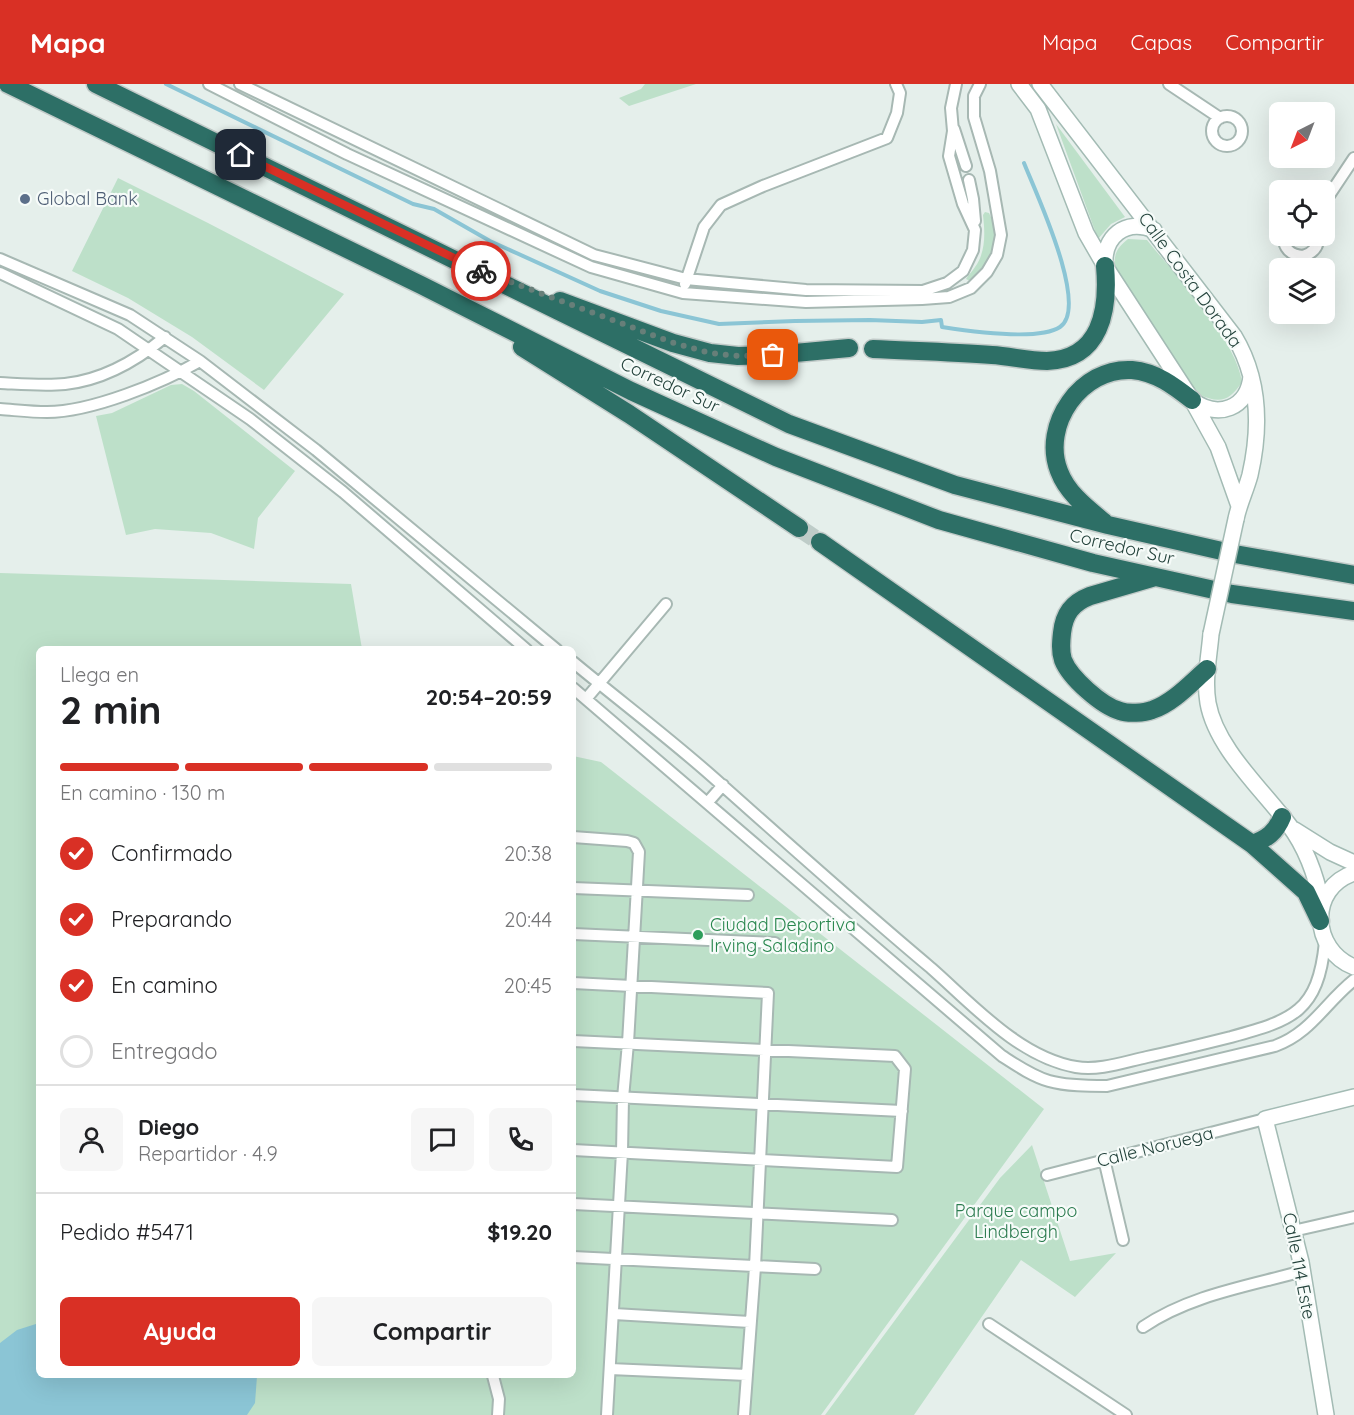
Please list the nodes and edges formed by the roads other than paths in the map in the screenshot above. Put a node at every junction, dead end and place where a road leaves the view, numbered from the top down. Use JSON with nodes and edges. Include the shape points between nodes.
{"nodes":[{"id":1,"x":9,"y":84,"type":"edge"},
{"id":2,"x":96,"y":84,"type":"edge"},
{"id":3,"x":209,"y":84,"type":"edge"},
{"id":4,"x":240,"y":84,"type":"edge"},
{"id":5,"x":896,"y":84,"type":"edge"},
{"id":6,"x":956,"y":84,"type":"edge"},
{"id":7,"x":980,"y":84,"type":"edge"},
{"id":8,"x":1019,"y":84,"type":"edge"},
{"id":9,"x":1040,"y":84,"type":"edge"},
{"id":10,"x":1169,"y":84,"type":"edge"},
{"id":11,"x":1220,"y":118,"type":"dead end"},
{"id":12,"x":953,"y":126,"type":"junction"},
{"id":13,"x":1354,"y":158,"type":"edge"},
{"id":14,"x":966,"y":166,"type":"dead end"},
{"id":15,"x":969,"y":180,"type":"dead end"},
{"id":16,"x":1335,"y":186,"type":"edge"},
{"id":17,"x":975,"y":230,"type":"junction"},
{"id":18,"x":1154,"y":230,"type":"junction"},
{"id":19,"x":1286,"y":246,"type":"edge"},
{"id":20,"x":1316,"y":246,"type":"edge"},
{"id":21,"x":0,"y":259,"type":"edge"},
{"id":22,"x":469,"y":266,"type":"junction"},
{"id":23,"x":1106,"y":267,"type":"junction"},
{"id":24,"x":0,"y":273,"type":"edge"},
{"id":25,"x":686,"y":279,"type":"junction"},
{"id":26,"x":422,"y":285,"type":"junction"},
{"id":27,"x":683,"y":293,"type":"junction"},
{"id":28,"x":165,"y":337,"type":"junction"},
{"id":29,"x":849,"y":348,"type":"dead end"},
{"id":30,"x":873,"y":349,"type":"dead end"},
{"id":31,"x":150,"y":350,"type":"junction"},
{"id":32,"x":200,"y":361,"type":"junction"},
{"id":33,"x":1250,"y":368,"type":"junction"},
{"id":34,"x":183,"y":372,"type":"junction"},
{"id":35,"x":0,"y":384,"type":"edge"},
{"id":36,"x":1192,"y":400,"type":"junction"},
{"id":37,"x":0,"y":409,"type":"edge"},
{"id":38,"x":1238,"y":512,"type":"junction"},
{"id":39,"x":1108,"y":525,"type":"junction"},
{"id":40,"x":800,"y":528,"type":"tunnel mouth"},
{"id":41,"x":820,"y":542,"type":"tunnel mouth"},
{"id":42,"x":1354,"y":575,"type":"edge"},
{"id":43,"x":1157,"y":577,"type":"junction"},
{"id":44,"x":666,"y":604,"type":"dead end"},
{"id":45,"x":1354,"y":612,"type":"edge"},
{"id":46,"x":522,"y":646,"type":"edge"},
{"id":47,"x":552,"y":646,"type":"edge"},
{"id":48,"x":576,"y":665,"type":"edge"},
{"id":49,"x":1207,"y":669,"type":"junction"},
{"id":50,"x":599,"y":684,"type":"junction"},
{"id":51,"x":576,"y":691,"type":"edge"},
{"id":52,"x":586,"y":699,"type":"junction"},
{"id":53,"x":723,"y":785,"type":"junction"},
{"id":54,"x":708,"y":802,"type":"junction"},
{"id":55,"x":1286,"y":821,"type":"junction"},
{"id":56,"x":576,"y":837,"type":"edge"},
{"id":57,"x":1252,"y":844,"type":"junction"},
{"id":58,"x":1354,"y":863,"type":"edge"},
{"id":59,"x":1354,"y":873,"type":"edge"},
{"id":60,"x":576,"y":888,"type":"edge"},
{"id":61,"x":637,"y":890,"type":"junction"},
{"id":62,"x":748,"y":895,"type":"dead end"},
{"id":63,"x":1321,"y":913,"type":"junction"},
{"id":64,"x":576,"y":934,"type":"edge"},
{"id":65,"x":635,"y":936,"type":"junction"},
{"id":66,"x":1325,"y":942,"type":"junction"},
{"id":67,"x":775,"y":943,"type":"dead end"},
{"id":68,"x":1354,"y":967,"type":"edge"},
{"id":69,"x":1354,"y":981,"type":"edge"},
{"id":70,"x":576,"y":983,"type":"edge"},
{"id":71,"x":632,"y":986,"type":"junction"},
{"id":72,"x":576,"y":1041,"type":"edge"},
{"id":73,"x":628,"y":1043,"type":"junction"},
{"id":74,"x":764,"y":1049,"type":"junction"},
{"id":75,"x":576,"y":1095,"type":"edge"},
{"id":76,"x":1354,"y":1097,"type":"edge"},
{"id":77,"x":623,"y":1098,"type":"junction"},
{"id":78,"x":762,"y":1104,"type":"junction"},
{"id":79,"x":902,"y":1111,"type":"junction"},
{"id":80,"x":1265,"y":1119,"type":"junction"},
{"id":81,"x":576,"y":1150,"type":"edge"},
{"id":82,"x":622,"y":1152,"type":"junction"},
{"id":83,"x":1104,"y":1159,"type":"junction"},
{"id":84,"x":759,"y":1160,"type":"junction"},
{"id":85,"x":1047,"y":1175,"type":"dead end"},
{"id":86,"x":576,"y":1204,"type":"edge"},
{"id":87,"x":619,"y":1206,"type":"junction"},
{"id":88,"x":757,"y":1214,"type":"junction"},
{"id":89,"x":1354,"y":1217,"type":"edge"},
{"id":90,"x":892,"y":1220,"type":"dead end"},
{"id":91,"x":1293,"y":1231,"type":"junction"},
{"id":92,"x":1123,"y":1240,"type":"dead end"},
{"id":93,"x":576,"y":1257,"type":"edge"},
{"id":94,"x":616,"y":1261,"type":"junction"},
{"id":95,"x":755,"y":1267,"type":"junction"},
{"id":96,"x":815,"y":1269,"type":"dead end"},
{"id":97,"x":1303,"y":1271,"type":"junction"},
{"id":98,"x":614,"y":1314,"type":"junction"},
{"id":99,"x":750,"y":1322,"type":"junction"},
{"id":100,"x":989,"y":1324,"type":"dead end"},
{"id":101,"x":1143,"y":1327,"type":"dead end"},
{"id":102,"x":610,"y":1369,"type":"junction"},
{"id":103,"x":747,"y":1375,"type":"junction"},
{"id":104,"x":494,"y":1378,"type":"edge"},
{"id":105,"x":498,"y":1415,"type":"edge"},
{"id":106,"x":607,"y":1415,"type":"edge"},
{"id":107,"x":744,"y":1415,"type":"edge"},
{"id":108,"x":1126,"y":1415,"type":"edge"},
{"id":109,"x":1326,"y":1415,"type":"edge"}],
"edges":[{"from":1,"to":26,"type":"highway","name":"Corredor Sur"},
{"from":2,"to":22,"type":"highway","name":"Corredor Sur"},
{"from":3,"to":27,"type":"street","via":[[347,154],[591,267]]},
{"from":4,"to":25,"type":"street","via":[[594,255]]},
{"from":5,"to":25,"type":"street","via":[[900,93],[897,113],[887,138],[720,205],[704,227]]},
{"from":6,"to":12,"type":"street","via":[[951,108]]},
{"from":7,"to":27,"type":"street","via":[[974,96],[974,117],[990,171],[1001,235],[997,255],[971,288],[949,297],[806,302]]},
{"from":8,"to":23,"type":"main road","via":[[1038,109],[1086,233]]},
{"from":9,"to":18,"type":"main road","name":"Calle Costa Dorada"},
{"from":10,"to":11,"type":"street"},
{"from":12,"to":14,"type":"street"},
{"from":12,"to":17,"type":"street","via":[[949,156]]},
{"from":13,"to":16,"type":"street"},
{"from":15,"to":17,"type":"street"},
{"from":17,"to":25,"type":"street","via":[[973,250],[963,271],[947,283],[923,291],[806,290]]},
{"from":18,"to":23,"type":"main road","via":[[1133,226],[1115,234],[1107,246]]},
{"from":18,"to":33,"type":"main road","name":"Calle Costa Dorada","via":[[1234,336]]},
{"from":19,"to":20,"type":"street","via":[[1291,253],[1303,256]]},
{"from":21,"to":28,"type":"street","via":[[130,315]]},
{"from":22,"to":29,"type":"highway","via":[[710,353],[773,355]]},
{"from":22,"to":39,"type":"highway","name":"Corredor Sur","via":[[789,424],[955,485]]},
{"from":23,"to":30,"type":"highway","via":[[1107,298],[1100,327],[1088,344],[1066,358],[1035,361],[996,355]]},
{"from":23,"to":36,"type":"main road"},
{"from":24,"to":31,"type":"street","via":[[118,330]]},
{"from":25,"to":27,"type":"street"},
{"from":26,"to":40,"type":"highway","via":[[629,414]]},
{"from":26,"to":43,"type":"highway","name":"Corredor Sur","via":[[631,391],[776,457],[939,520]]},
{"from":28,"to":31,"type":"street"},
{"from":28,"to":32,"type":"street"},
{"from":31,"to":34,"type":"street"},
{"from":31,"to":35,"type":"street","via":[[90,379],[64,384]]},
{"from":32,"to":34,"type":"street"},
{"from":32,"to":47,"type":"street","via":[[316,450]]},
{"from":33,"to":36,"type":"main road","via":[[1250,384],[1237,404],[1214,410]]},
{"from":33,"to":38,"type":"main road","name":"Calle Costa Dorada","via":[[1256,394],[1256,437],[1250,475]]},
{"from":34,"to":37,"type":"street","via":[[86,407],[48,412]]},
{"from":34,"to":46,"type":"street","via":[[343,492]]},
{"from":36,"to":38,"type":"main road","via":[[1218,447]]},
{"from":36,"to":39,"type":"highway","via":[[1159,378],[1142,371],[1121,370],[1085,387],[1063,411],[1054,444],[1059,472],[1072,493]]},
{"from":38,"to":49,"type":"main road","name":"Calle Costa Dorada","bridge":true},
{"from":39,"to":42,"type":"highway","name":"Corredor Sur","via":[[1235,554]]},
{"from":41,"to":57,"type":"highway"},
{"from":43,"to":45,"type":"highway","name":"Corredor Sur","via":[[1232,594]]},
{"from":43,"to":49,"type":"highway","via":[[1090,596],[1071,607],[1063,622],[1063,661],[1079,684],[1120,711],[1152,711]]},
{"from":44,"to":50,"type":"street"},
{"from":48,"to":50,"type":"street"},
{"from":49,"to":55,"type":"main road","name":"Calle Costa Dorada","via":[[1208,704],[1216,726],[1229,750]]},
{"from":50,"to":52,"type":"street"},
{"from":50,"to":53,"type":"street"},
{"from":51,"to":52,"type":"street"},
{"from":52,"to":54,"type":"street"},
{"from":53,"to":54,"type":"street"},
{"from":53,"to":66,"type":"street","via":[[1015,1041],[1048,1059],[1077,1067],[1104,1067],[1285,1020],[1313,992],[1323,968]]},
{"from":54,"to":69,"type":"street","via":[[1002,1056],[1050,1081],[1107,1086],[1275,1046],[1308,1028]]},
{"from":55,"to":57,"type":"highway","via":[[1268,837]]},
{"from":55,"to":58,"type":"main road","via":[[1330,852]]},
{"from":55,"to":63,"type":"main road","via":[[1311,863]]},
{"from":56,"to":61,"type":"street","via":[[634,843],[639,852]]},
{"from":57,"to":63,"type":"highway","via":[[1306,892]]},
{"from":59,"to":63,"type":"main road","via":[[1328,892]]},
{"from":60,"to":61,"type":"street"},
{"from":61,"to":62,"type":"street"},
{"from":61,"to":65,"type":"street"},
{"from":63,"to":66,"type":"main road"},
{"from":64,"to":65,"type":"street"},
{"from":65,"to":67,"type":"street"},
{"from":65,"to":71,"type":"street"},
{"from":66,"to":68,"type":"main road","via":[[1338,958]]},
{"from":70,"to":71,"type":"street"},
{"from":71,"to":73,"type":"street"},
{"from":71,"to":74,"type":"street","via":[[768,993]]},
{"from":72,"to":73,"type":"street"},
{"from":73,"to":74,"type":"street"},
{"from":73,"to":77,"type":"street"},
{"from":74,"to":78,"type":"street"},
{"from":74,"to":79,"type":"street","via":[[895,1056],[906,1069]]},
{"from":75,"to":77,"type":"street"},
{"from":76,"to":80,"type":"main road"},
{"from":77,"to":78,"type":"street"},
{"from":77,"to":82,"type":"street"},
{"from":78,"to":79,"type":"street"},
{"from":78,"to":84,"type":"street"},
{"from":79,"to":84,"type":"street","via":[[897,1167]]},
{"from":80,"to":83,"type":"street","name":"Calle Noruega"},
{"from":80,"to":91,"type":"main road","name":"Calle 114 Este"},
{"from":81,"to":82,"type":"street"},
{"from":82,"to":84,"type":"street"},
{"from":82,"to":87,"type":"street"},
{"from":83,"to":85,"type":"street","name":"Calle Noruega"},
{"from":83,"to":92,"type":"street"},
{"from":84,"to":88,"type":"street"},
{"from":86,"to":87,"type":"street"},
{"from":87,"to":88,"type":"street"},
{"from":87,"to":94,"type":"street"},
{"from":88,"to":90,"type":"street"},
{"from":88,"to":95,"type":"street"},
{"from":89,"to":91,"type":"street"},
{"from":91,"to":97,"type":"main road","name":"Calle 114 Este"},
{"from":93,"to":94,"type":"street"},
{"from":94,"to":95,"type":"street"},
{"from":94,"to":98,"type":"street"},
{"from":95,"to":96,"type":"street"},
{"from":95,"to":99,"type":"street"},
{"from":97,"to":101,"type":"street","via":[[1196,1301],[1164,1313]]},
{"from":97,"to":109,"type":"main road","name":"Calle 114 Este"},
{"from":98,"to":99,"type":"street"},
{"from":98,"to":102,"type":"street"},
{"from":99,"to":103,"type":"street"},
{"from":100,"to":108,"type":"street"},
{"from":102,"to":103,"type":"street"},
{"from":102,"to":106,"type":"street"},
{"from":103,"to":107,"type":"street"},
{"from":104,"to":105,"type":"street"}]}
